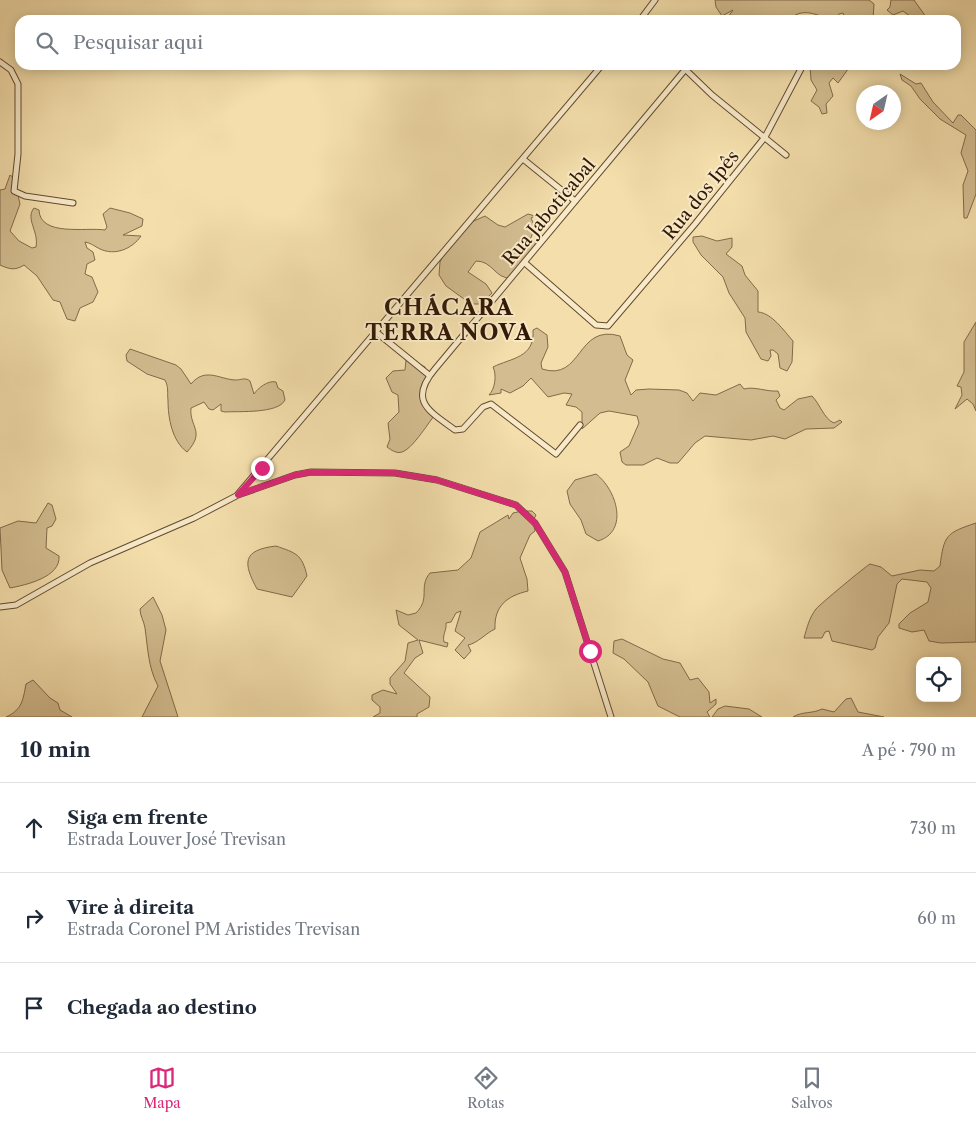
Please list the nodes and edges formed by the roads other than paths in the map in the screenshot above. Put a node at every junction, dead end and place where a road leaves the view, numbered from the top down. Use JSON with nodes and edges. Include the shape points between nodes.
{"nodes":[{"id":1,"x":655,"y":0,"type":"edge"},
{"id":2,"x":644,"y":15,"type":"edge"},
{"id":3,"x":0,"y":62,"type":"edge"},
{"id":4,"x":598,"y":70,"type":"edge"},
{"id":5,"x":684,"y":70,"type":"edge"},
{"id":6,"x":690,"y":70,"type":"edge"},
{"id":7,"x":800,"y":70,"type":"edge"},
{"id":8,"x":765,"y":137,"type":"junction"},
{"id":9,"x":786,"y":155,"type":"dead end"},
{"id":10,"x":522,"y":159,"type":"junction"},
{"id":11,"x":575,"y":201,"type":"junction"},
{"id":12,"x":74,"y":204,"type":"dead end"},
{"id":13,"x":525,"y":263,"type":"junction"},
{"id":14,"x":376,"y":332,"type":"junction"},
{"id":15,"x":429,"y":375,"type":"junction"},
{"id":16,"x":580,"y":425,"type":"dead end"},
{"id":17,"x":238,"y":495,"type":"junction"},
{"id":18,"x":0,"y":607,"type":"edge"},
{"id":19,"x":9,"y":607,"type":"junction"},
{"id":20,"x":0,"y":612,"type":"edge"},
{"id":21,"x":611,"y":717,"type":"edge"}],
"edges":[{"from":1,"to":2,"type":"street"},
{"from":3,"to":12,"type":"street","via":[[10,70],[18,84],[18,154],[14,192]]},
{"from":4,"to":10,"type":"street"},
{"from":5,"to":11,"type":"street","name":"Rua Jaboticabal"},
{"from":6,"to":8,"type":"street","via":[[725,106]]},
{"from":7,"to":8,"type":"street","name":"Rua dos Ipês"},
{"from":8,"to":9,"type":"street"},
{"from":8,"to":13,"type":"street","name":"Rua dos Ipês","via":[[608,326],[601,327],[585,316]]},
{"from":10,"to":11,"type":"street"},
{"from":10,"to":14,"type":"street"},
{"from":11,"to":13,"type":"street","name":"Rua Jaboticabal"},
{"from":13,"to":15,"type":"street","name":"Rua Jaboticabal"},
{"from":14,"to":15,"type":"street"},
{"from":14,"to":17,"type":"street"},
{"from":15,"to":16,"type":"street","via":[[422,403],[458,430],[464,429],[483,407],[491,404],[558,454]]},
{"from":17,"to":19,"type":"street","via":[[194,518],[90,563],[46,590]]},
{"from":17,"to":21,"type":"street","via":[[312,472],[395,473],[437,480],[516,505],[535,523],[565,572]]},
{"from":18,"to":19,"type":"street"},
{"from":19,"to":20,"type":"street"}]}
